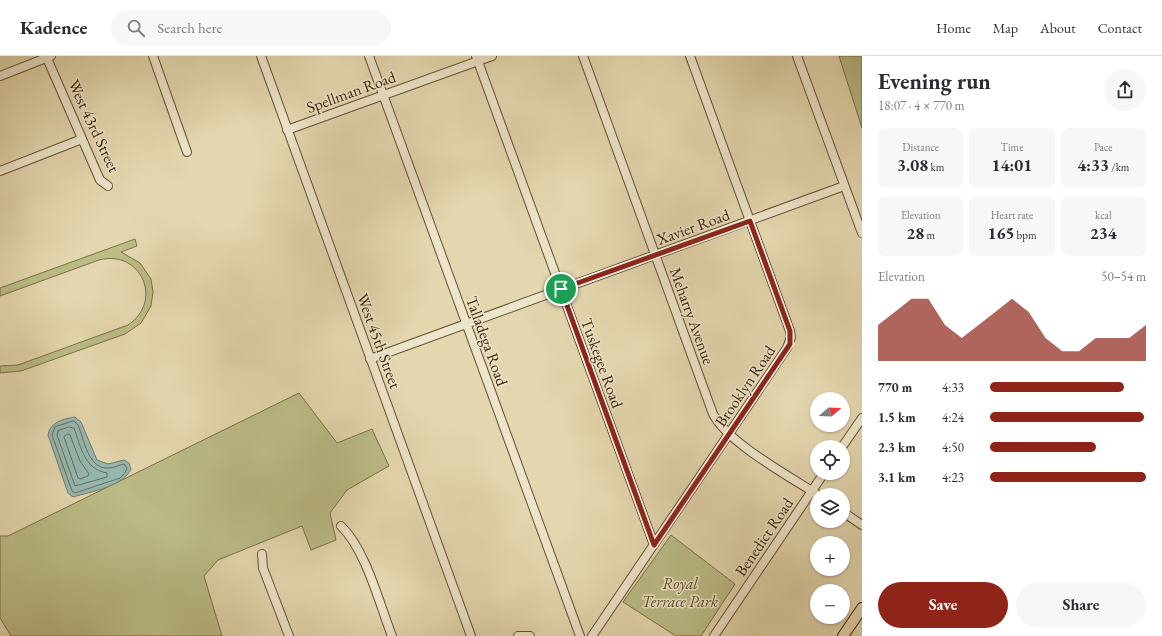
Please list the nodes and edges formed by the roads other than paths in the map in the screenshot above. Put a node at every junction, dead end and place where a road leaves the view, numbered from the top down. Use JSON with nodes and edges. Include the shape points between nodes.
{"nodes":[{"id":1,"x":48,"y":56,"type":"edge"},
{"id":2,"x":153,"y":56,"type":"edge"},
{"id":3,"x":261,"y":56,"type":"edge"},
{"id":4,"x":369,"y":56,"type":"edge"},
{"id":5,"x":492,"y":56,"type":"edge"},
{"id":6,"x":583,"y":56,"type":"edge"},
{"id":7,"x":690,"y":56,"type":"edge"},
{"id":8,"x":797,"y":56,"type":"edge"},
{"id":9,"x":477,"y":59,"type":"edge"},
{"id":10,"x":0,"y":76,"type":"edge"},
{"id":11,"x":383,"y":96,"type":"junction"},
{"id":12,"x":287,"y":130,"type":"junction"},
{"id":13,"x":82,"y":139,"type":"junction"},
{"id":14,"x":187,"y":152,"type":"dead end"},
{"id":15,"x":0,"y":171,"type":"edge"},
{"id":16,"x":108,"y":186,"type":"dead end"},
{"id":17,"x":844,"y":186,"type":"junction"},
{"id":18,"x":750,"y":221,"type":"junction"},
{"id":19,"x":862,"y":233,"type":"edge"},
{"id":20,"x":655,"y":255,"type":"junction"},
{"id":21,"x":561,"y":289,"type":"junction"},
{"id":22,"x":466,"y":324,"type":"junction"},
{"id":23,"x":370,"y":359,"type":"junction"},
{"id":24,"x":862,"y":418,"type":"edge"},
{"id":25,"x":729,"y":434,"type":"junction"},
{"id":26,"x":847,"y":440,"type":"edge"},
{"id":27,"x":810,"y":490,"type":"edge"},
{"id":28,"x":810,"y":500,"type":"edge"},
{"id":29,"x":850,"y":516,"type":"edge"},
{"id":30,"x":862,"y":524,"type":"edge"},
{"id":31,"x":341,"y":526,"type":"dead end"},
{"id":32,"x":654,"y":545,"type":"junction"},
{"id":33,"x":262,"y":554,"type":"dead end"},
{"id":34,"x":862,"y":608,"type":"edge"},
{"id":35,"x":289,"y":636,"type":"edge"},
{"id":36,"x":392,"y":636,"type":"edge"},
{"id":37,"x":471,"y":636,"type":"edge"},
{"id":38,"x":518,"y":636,"type":"edge"},
{"id":39,"x":530,"y":636,"type":"edge"},
{"id":40,"x":580,"y":636,"type":"edge"},
{"id":41,"x":592,"y":636,"type":"edge"},
{"id":42,"x":714,"y":636,"type":"edge"},
{"id":43,"x":843,"y":636,"type":"edge"}],
"edges":[{"from":1,"to":10,"type":"street"},
{"from":1,"to":13,"type":"street","name":"West 43rd Street"},
{"from":2,"to":14,"type":"street"},
{"from":3,"to":12,"type":"street","name":"West 45th Street"},
{"from":4,"to":11,"type":"street","name":"Talladega Road"},
{"from":5,"to":9,"type":"street","name":"Spellman Road"},
{"from":6,"to":20,"type":"street","name":"Meharry Avenue"},
{"from":7,"to":18,"type":"street","name":"Brooklyn Road"},
{"from":8,"to":17,"type":"street"},
{"from":9,"to":11,"type":"street","name":"Spellman Road"},
{"from":9,"to":21,"type":"street","name":"Tuskegee Road"},
{"from":11,"to":12,"type":"street","name":"Spellman Road"},
{"from":11,"to":22,"type":"street","name":"Talladega Road"},
{"from":12,"to":23,"type":"street","name":"West 45th Street"},
{"from":13,"to":15,"type":"street"},
{"from":13,"to":16,"type":"street","name":"West 43rd Street","via":[[100,180]]},
{"from":17,"to":18,"type":"street","name":"Xavier Road"},
{"from":17,"to":19,"type":"street"},
{"from":18,"to":20,"type":"street","name":"Xavier Road"},
{"from":18,"to":25,"type":"street","name":"Brooklyn Road","via":[[791,337],[787,348]]},
{"from":20,"to":21,"type":"street","name":"Xavier Road"},
{"from":20,"to":25,"type":"street","name":"Meharry Avenue","via":[[713,414]]},
{"from":21,"to":22,"type":"street","name":"Xavier Road"},
{"from":21,"to":32,"type":"street","name":"Tuskegee Road"},
{"from":22,"to":23,"type":"street","name":"Xavier Road"},
{"from":22,"to":40,"type":"street","name":"Talladega Road"},
{"from":23,"to":37,"type":"street","name":"West 45th Street"},
{"from":24,"to":26,"type":"street"},
{"from":25,"to":27,"type":"street","name":"Meharry Avenue"},
{"from":25,"to":32,"type":"street","name":"Brooklyn Road"},
{"from":28,"to":42,"type":"street","name":"Benedict Road"},
{"from":29,"to":30,"type":"street"},
{"from":31,"to":36,"type":"street","via":[[350,535],[362,556]]},
{"from":32,"to":41,"type":"street","name":"Brooklyn Road"},
{"from":33,"to":35,"type":"street","via":[[263,568]]},
{"from":34,"to":43,"type":"main road"},
{"from":38,"to":39,"type":"street"}]}
